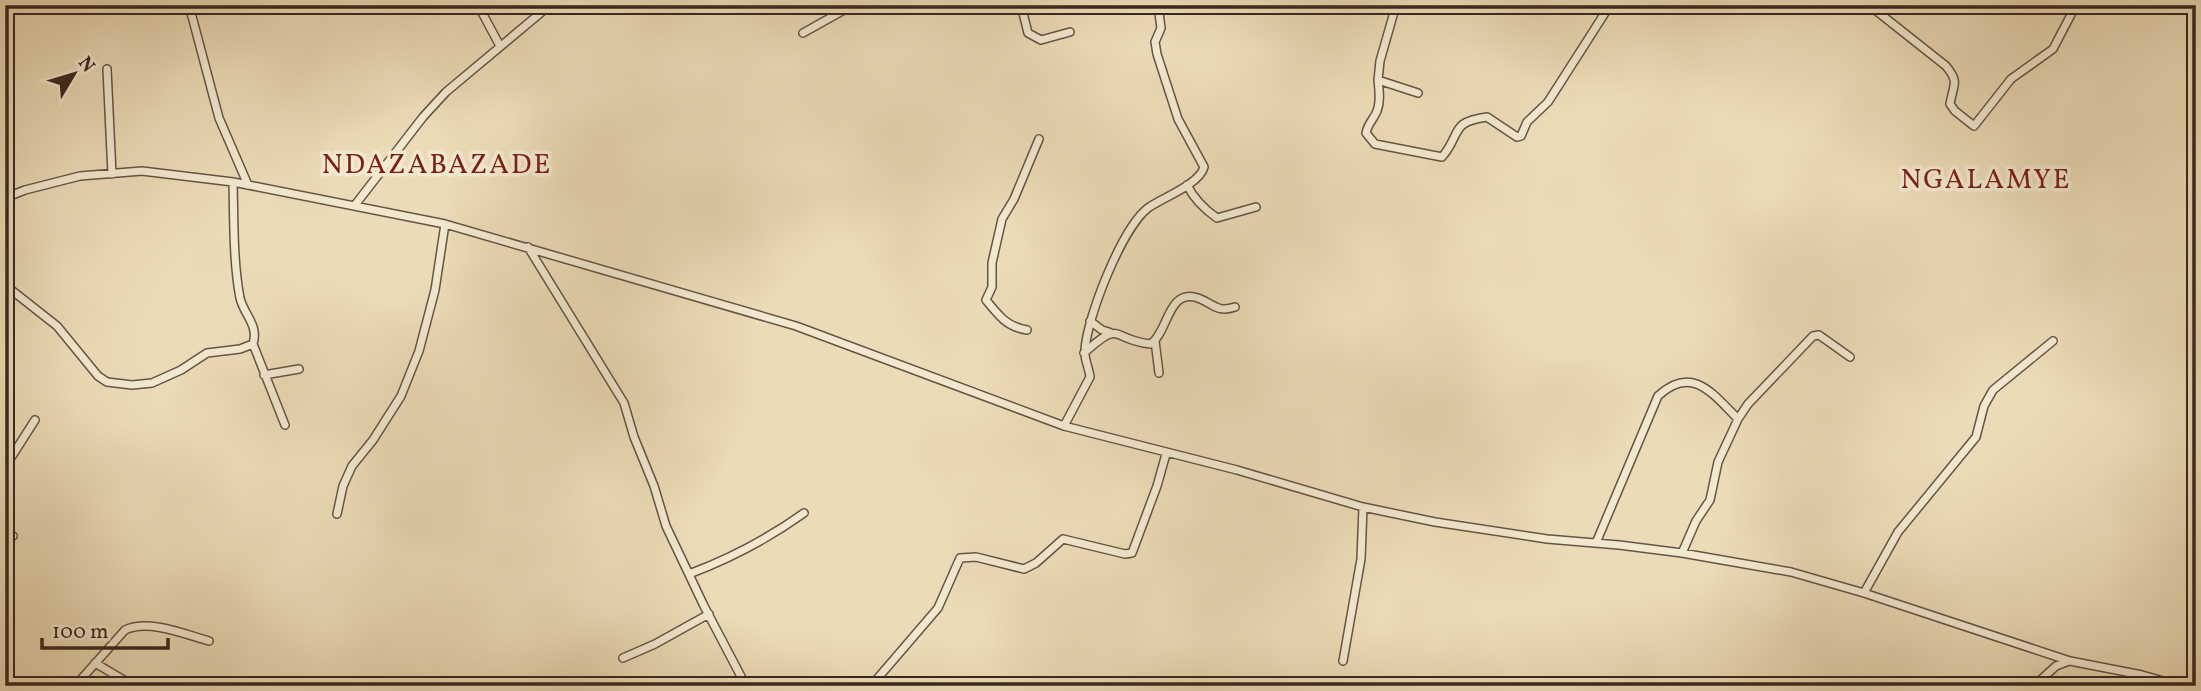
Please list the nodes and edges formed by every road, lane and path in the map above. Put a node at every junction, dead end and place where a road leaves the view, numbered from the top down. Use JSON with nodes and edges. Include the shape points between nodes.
{"nodes":[{"id":1,"x":188,"y":5,"type":"edge"},
{"id":2,"x":478,"y":5,"type":"edge"},
{"id":3,"x":647,"y":5,"type":"edge"},
{"id":4,"x":853,"y":5,"type":"edge"},
{"id":5,"x":1021,"y":5,"type":"edge"},
{"id":6,"x":1157,"y":5,"type":"edge"},
{"id":7,"x":1396,"y":5,"type":"edge"},
{"id":8,"x":1610,"y":5,"type":"edge"},
{"id":9,"x":1869,"y":5,"type":"edge"},
{"id":10,"x":2076,"y":5,"type":"edge"},
{"id":11,"x":550,"y":6,"type":"edge"},
{"id":12,"x":1070,"y":32,"type":"dead end"},
{"id":13,"x":803,"y":33,"type":"dead end"},
{"id":14,"x":500,"y":46,"type":"junction"},
{"id":15,"x":107,"y":69,"type":"dead end"},
{"id":16,"x":1378,"y":80,"type":"junction"},
{"id":17,"x":1418,"y":93,"type":"dead end"},
{"id":18,"x":1039,"y":139,"type":"dead end"},
{"id":19,"x":112,"y":174,"type":"junction"},
{"id":20,"x":233,"y":182,"type":"junction"},
{"id":21,"x":1187,"y":185,"type":"junction"},
{"id":22,"x":248,"y":186,"type":"junction"},
{"id":23,"x":5,"y":198,"type":"edge"},
{"id":24,"x":355,"y":205,"type":"junction"},
{"id":25,"x":1256,"y":206,"type":"dead end"},
{"id":26,"x":445,"y":224,"type":"junction"},
{"id":27,"x":528,"y":247,"type":"junction"},
{"id":28,"x":5,"y":285,"type":"edge"},
{"id":29,"x":1235,"y":307,"type":"dead end"},
{"id":30,"x":1090,"y":321,"type":"junction"},
{"id":31,"x":1027,"y":330,"type":"dead end"},
{"id":32,"x":1109,"y":332,"type":"junction"},
{"id":33,"x":1155,"y":341,"type":"junction"},
{"id":34,"x":2053,"y":341,"type":"dead end"},
{"id":35,"x":253,"y":344,"type":"junction"},
{"id":36,"x":1084,"y":353,"type":"junction"},
{"id":37,"x":1850,"y":357,"type":"dead end"},
{"id":38,"x":299,"y":369,"type":"dead end"},
{"id":39,"x":1159,"y":373,"type":"dead end"},
{"id":40,"x":264,"y":375,"type":"junction"},
{"id":41,"x":1738,"y":419,"type":"junction"},
{"id":42,"x":35,"y":420,"type":"dead end"},
{"id":43,"x":285,"y":425,"type":"dead end"},
{"id":44,"x":1064,"y":426,"type":"junction"},
{"id":45,"x":1166,"y":454,"type":"junction"},
{"id":46,"x":5,"y":467,"type":"edge"},
{"id":47,"x":1363,"y":507,"type":"junction"},
{"id":48,"x":804,"y":513,"type":"dead end"},
{"id":49,"x":337,"y":514,"type":"dead end"},
{"id":50,"x":1596,"y":543,"type":"junction"},
{"id":51,"x":1682,"y":553,"type":"junction"},
{"id":52,"x":689,"y":574,"type":"junction"},
{"id":53,"x":1864,"y":593,"type":"junction"},
{"id":54,"x":709,"y":614,"type":"junction"},
{"id":55,"x":209,"y":641,"type":"dead end"},
{"id":56,"x":623,"y":658,"type":"dead end"},
{"id":57,"x":1343,"y":661,"type":"dead end"},
{"id":58,"x":2070,"y":661,"type":"junction"},
{"id":59,"x":95,"y":663,"type":"junction"},
{"id":60,"x":75,"y":686,"type":"edge"},
{"id":61,"x":134,"y":686,"type":"edge"},
{"id":62,"x":746,"y":686,"type":"edge"},
{"id":63,"x":871,"y":686,"type":"edge"},
{"id":64,"x":2034,"y":686,"type":"edge"},
{"id":65,"x":2180,"y":686,"type":"edge"}],
"edges":[{"from":1,"to":22,"type":"street","via":[[219,118]]},
{"from":2,"to":14,"type":"street"},
{"from":3,"to":11,"type":"street"},
{"from":4,"to":13,"type":"street"},
{"from":5,"to":12,"type":"street","via":[[1028,33],[1041,40]]},
{"from":6,"to":21,"type":"street","via":[[1161,28],[1155,42],[1157,54],[1178,119],[1204,167]]},
{"from":7,"to":16,"type":"street"},
{"from":8,"to":16,"type":"street","via":[[1521,136],[1486,117],[1469,120],[1456,131],[1443,157],[1375,144],[1366,132],[1379,100]]},
{"from":9,"to":10,"type":"street","via":[[1946,66],[1956,86],[1950,104],[1974,126],[2011,79],[2053,50]]},
{"from":11,"to":14,"type":"street"},
{"from":14,"to":24,"type":"street","via":[[438,100]]},
{"from":15,"to":19,"type":"street"},
{"from":16,"to":17,"type":"street"},
{"from":18,"to":31,"type":"street","via":[[1002,219],[986,300],[1003,320]]},
{"from":19,"to":20,"type":"street","via":[[142,172]]},
{"from":19,"to":23,"type":"street","via":[[80,176]]},
{"from":20,"to":22,"type":"street"},
{"from":20,"to":35,"type":"street","via":[[241,301],[255,331]]},
{"from":21,"to":25,"type":"street","via":[[1217,218]]},
{"from":21,"to":30,"type":"street","via":[[1148,208],[1133,225]]},
{"from":22,"to":24,"type":"street"},
{"from":24,"to":26,"type":"street"},
{"from":26,"to":27,"type":"street"},
{"from":26,"to":49,"type":"street","via":[[419,351],[401,396],[352,467]]},
{"from":27,"to":44,"type":"street","via":[[796,326]]},
{"from":27,"to":52,"type":"street","via":[[624,403],[666,526]]},
{"from":28,"to":35,"type":"street","via":[[57,326],[107,382],[152,383],[207,353]]},
{"from":29,"to":33,"type":"street","via":[[1225,310],[1202,299],[1182,297]]},
{"from":30,"to":32,"type":"street"},
{"from":30,"to":36,"type":"street"},
{"from":32,"to":33,"type":"street","via":[[1142,343]]},
{"from":32,"to":36,"type":"street"},
{"from":33,"to":39,"type":"street"},
{"from":34,"to":53,"type":"street","via":[[1993,390],[1976,437],[1898,532]]},
{"from":35,"to":40,"type":"street"},
{"from":36,"to":44,"type":"street","via":[[1090,377]]},
{"from":37,"to":41,"type":"street","via":[[1819,335],[1813,336]]},
{"from":38,"to":40,"type":"street"},
{"from":40,"to":43,"type":"street"},
{"from":41,"to":50,"type":"street","via":[[1698,383],[1670,385],[1658,396]]},
{"from":41,"to":51,"type":"street","via":[[1718,462],[1710,500]]},
{"from":42,"to":46,"type":"street"},
{"from":44,"to":45,"type":"street"},
{"from":45,"to":47,"type":"street"},
{"from":45,"to":63,"type":"street","via":[[1132,553],[1063,539],[1024,569],[976,557],[960,558],[938,608]]},
{"from":47,"to":50,"type":"street","via":[[1535,538]]},
{"from":47,"to":57,"type":"street","via":[[1361,559]]},
{"from":48,"to":52,"type":"street","via":[[762,540]]},
{"from":50,"to":51,"type":"street"},
{"from":51,"to":53,"type":"street","via":[[1791,572]]},
{"from":52,"to":54,"type":"street"},
{"from":53,"to":58,"type":"street"},
{"from":54,"to":56,"type":"street"},
{"from":54,"to":62,"type":"street"},
{"from":55,"to":59,"type":"street","via":[[135,626],[125,630]]},
{"from":58,"to":64,"type":"street","via":[[2056,666]]},
{"from":58,"to":65,"type":"street"},
{"from":59,"to":60,"type":"street"},
{"from":59,"to":61,"type":"street"}]}
